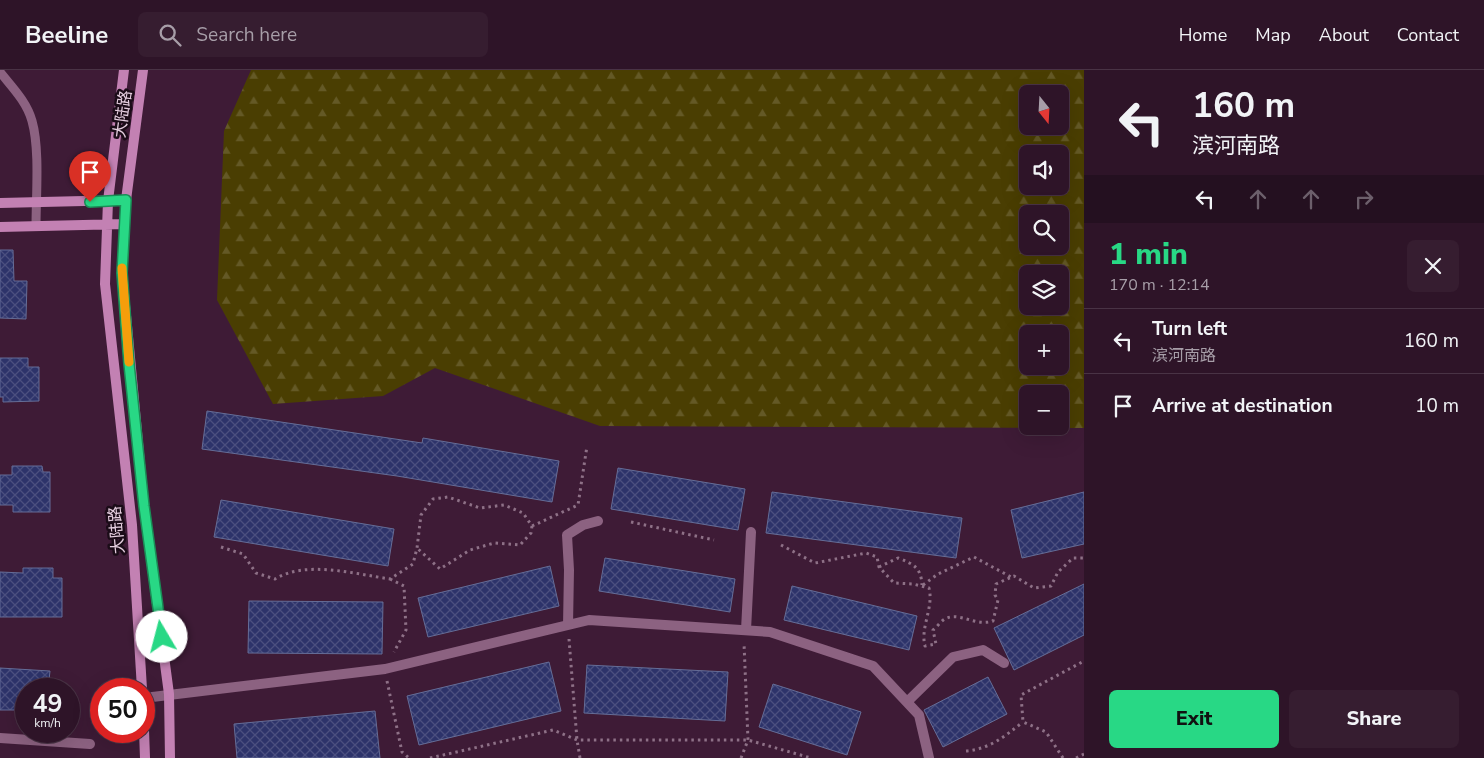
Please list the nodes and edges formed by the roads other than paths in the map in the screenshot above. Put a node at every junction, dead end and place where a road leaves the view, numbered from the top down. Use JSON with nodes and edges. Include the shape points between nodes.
{"nodes":[{"id":1,"x":124,"y":70,"type":"edge"},
{"id":2,"x":143,"y":70,"type":"edge"},
{"id":3,"x":0,"y":72,"type":"edge"},
{"id":4,"x":126,"y":200,"type":"junction"},
{"id":5,"x":108,"y":201,"type":"junction"},
{"id":6,"x":0,"y":203,"type":"edge"},
{"id":7,"x":36,"y":203,"type":"junction"},
{"id":8,"x":125,"y":224,"type":"junction"},
{"id":9,"x":106,"y":225,"type":"junction"},
{"id":10,"x":0,"y":226,"type":"edge"},
{"id":11,"x":36,"y":226,"type":"junction"},
{"id":12,"x":598,"y":521,"type":"dead end"},
{"id":13,"x":751,"y":532,"type":"dead end"},
{"id":14,"x":568,"y":625,"type":"junction"},
{"id":15,"x":745,"y":630,"type":"junction"},
{"id":16,"x":1004,"y":663,"type":"dead end"},
{"id":17,"x":141,"y":678,"type":"edge"},
{"id":18,"x":169,"y":694,"type":"junction"},
{"id":19,"x":155,"y":696,"type":"edge"},
{"id":20,"x":907,"y":702,"type":"junction"},
{"id":21,"x":0,"y":738,"type":"edge"},
{"id":22,"x":145,"y":743,"type":"edge"},
{"id":23,"x":90,"y":744,"type":"dead end"},
{"id":24,"x":146,"y":758,"type":"edge"},
{"id":25,"x":170,"y":758,"type":"edge"},
{"id":26,"x":929,"y":758,"type":"edge"}],
"edges":[{"from":1,"to":5,"type":"main road","name":"大陆路"},
{"from":2,"to":4,"type":"main road","name":"大陆路"},
{"from":3,"to":7,"type":"lane","via":[[23,100],[32,121],[37,172]]},
{"from":4,"to":5,"type":"main road"},
{"from":4,"to":8,"type":"main road","name":"大陆路"},
{"from":5,"to":7,"type":"main road"},
{"from":5,"to":9,"type":"main road","name":"大陆路"},
{"from":6,"to":7,"type":"main road"},
{"from":7,"to":11,"type":"lane"},
{"from":8,"to":9,"type":"main road"},
{"from":8,"to":18,"type":"main road","name":"大陆路","via":[[122,273],[131,382]]},
{"from":9,"to":11,"type":"main road"},
{"from":9,"to":17,"type":"main road","name":"大陆路","via":[[105,284],[132,525]]},
{"from":10,"to":11,"type":"main road"},
{"from":12,"to":14,"type":"street","via":[[583,525],[567,535],[570,570]]},
{"from":13,"to":15,"type":"street"},
{"from":14,"to":15,"type":"street","via":[[589,620]]},
{"from":14,"to":18,"type":"street","via":[[384,669]]},
{"from":15,"to":20,"type":"street","via":[[770,632],[873,666]]},
{"from":16,"to":20,"type":"street","via":[[983,650],[953,657]]},
{"from":18,"to":19,"type":"street"},
{"from":18,"to":25,"type":"main road","name":"大陆路"},
{"from":20,"to":26,"type":"street","via":[[919,715]]},
{"from":21,"to":23,"type":"street"},
{"from":22,"to":24,"type":"main road"}]}
